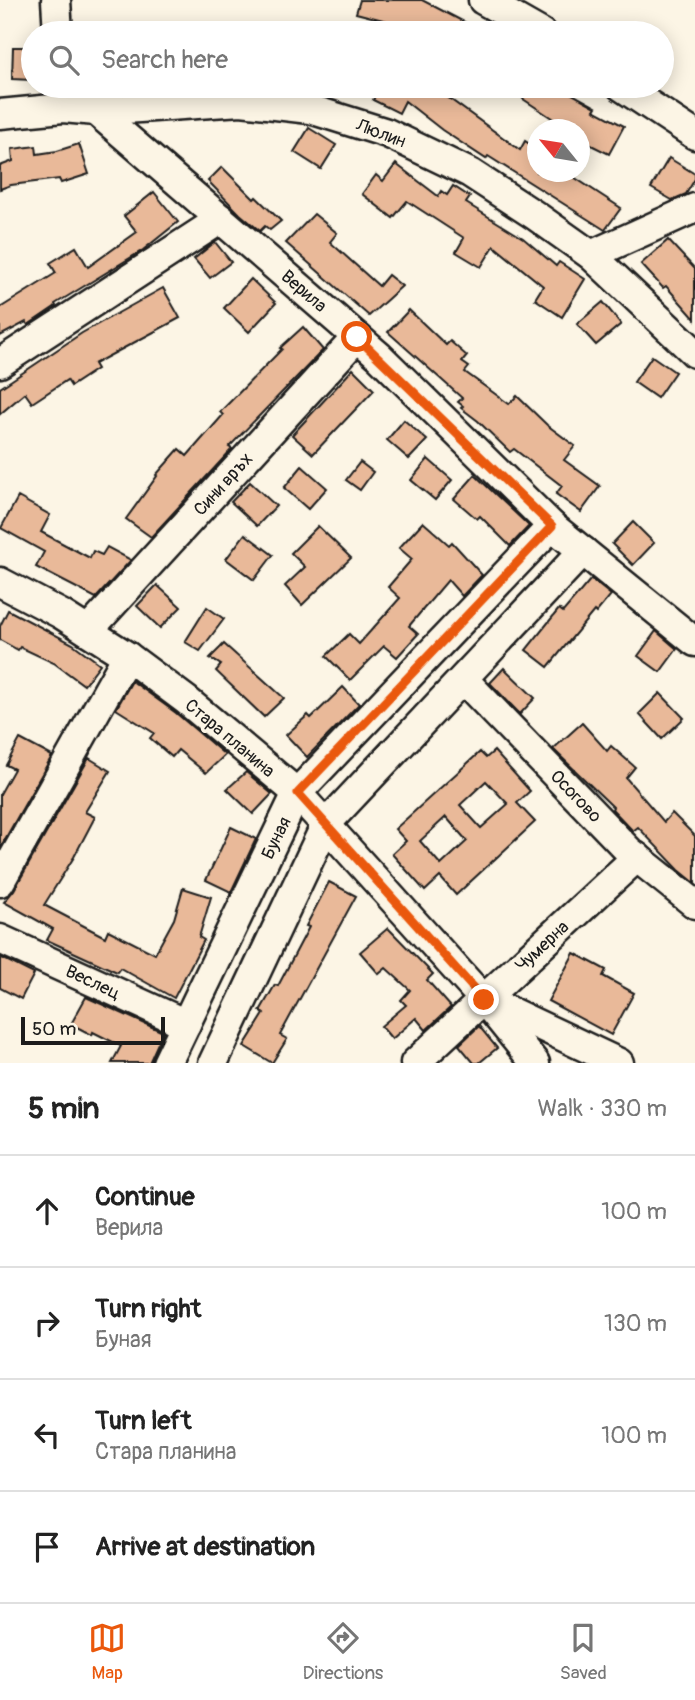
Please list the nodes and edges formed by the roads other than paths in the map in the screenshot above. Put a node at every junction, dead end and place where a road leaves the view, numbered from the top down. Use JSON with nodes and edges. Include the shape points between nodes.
{"nodes":[{"id":1,"x":56,"y":0,"type":"edge"},
{"id":2,"x":482,"y":0,"type":"edge"},
{"id":3,"x":57,"y":21,"type":"edge"},
{"id":4,"x":520,"y":21,"type":"edge"},
{"id":5,"x":59,"y":98,"type":"edge"},
{"id":6,"x":65,"y":98,"type":"edge"},
{"id":7,"x":639,"y":98,"type":"edge"},
{"id":8,"x":96,"y":111,"type":"junction"},
{"id":9,"x":0,"y":114,"type":"edge"},
{"id":10,"x":695,"y":135,"type":"edge"},
{"id":11,"x":695,"y":208,"type":"edge"},
{"id":12,"x":221,"y":219,"type":"junction"},
{"id":13,"x":591,"y":255,"type":"junction"},
{"id":14,"x":357,"y":337,"type":"junction"},
{"id":15,"x":695,"y":353,"type":"edge"},
{"id":16,"x":0,"y":363,"type":"edge"},
{"id":17,"x":552,"y":526,"type":"junction"},
{"id":18,"x":583,"y":551,"type":"junction"},
{"id":19,"x":0,"y":582,"type":"edge"},
{"id":20,"x":89,"y":631,"type":"junction"},
{"id":21,"x":695,"y":642,"type":"edge"},
{"id":22,"x":127,"y":656,"type":"junction"},
{"id":23,"x":464,"y":680,"type":"junction"},
{"id":24,"x":298,"y":793,"type":"junction"},
{"id":25,"x":326,"y":824,"type":"junction"},
{"id":26,"x":637,"y":857,"type":"junction"},
{"id":27,"x":0,"y":882,"type":"edge"},
{"id":28,"x":695,"y":904,"type":"edge"},
{"id":29,"x":0,"y":939,"type":"edge"},
{"id":30,"x":484,"y":1000,"type":"junction"},
{"id":31,"x":186,"y":1024,"type":"junction"},
{"id":32,"x":167,"y":1063,"type":"edge"},
{"id":33,"x":213,"y":1063,"type":"edge"},
{"id":34,"x":415,"y":1063,"type":"edge"},
{"id":35,"x":535,"y":1063,"type":"edge"},
{"id":36,"x":619,"y":1063,"type":"edge"}],
"edges":[{"from":1,"to":3,"type":"street"},
{"from":2,"to":4,"type":"street"},
{"from":5,"to":9,"type":"street","name":"Люлин"},
{"from":6,"to":8,"type":"street","name":"Люлин"},
{"from":7,"to":10,"type":"street"},
{"from":8,"to":12,"type":"street","name":"Верила"},
{"from":8,"to":13,"type":"street","name":"Люлин","via":[[241,101],[310,109],[387,133],[470,173]]},
{"from":11,"to":13,"type":"street"},
{"from":12,"to":14,"type":"street","name":"Верила"},
{"from":12,"to":16,"type":"street"},
{"from":13,"to":15,"type":"street","name":"Люлин"},
{"from":14,"to":17,"type":"street","name":"Верила"},
{"from":14,"to":20,"type":"street","name":"Сини връх"},
{"from":17,"to":18,"type":"street","name":"Верила"},
{"from":17,"to":24,"type":"street","name":"Буная"},
{"from":18,"to":21,"type":"street","name":"Верила"},
{"from":18,"to":23,"type":"street"},
{"from":19,"to":20,"type":"street","name":"Стара планина"},
{"from":20,"to":22,"type":"street","name":"Стара планина"},
{"from":22,"to":24,"type":"street","name":"Стара планина"},
{"from":22,"to":27,"type":"street"},
{"from":23,"to":25,"type":"street"},
{"from":23,"to":26,"type":"street","name":"Осогово"},
{"from":24,"to":25,"type":"street","name":"Стара планина"},
{"from":24,"to":31,"type":"street","name":"Буная"},
{"from":25,"to":30,"type":"street","name":"Стара планина"},
{"from":25,"to":33,"type":"street"},
{"from":26,"to":28,"type":"street","name":"Осогово"},
{"from":26,"to":30,"type":"street","name":"Чумерна"},
{"from":29,"to":31,"type":"street","name":"Веслец"},
{"from":30,"to":34,"type":"street","name":"Чумерна"},
{"from":30,"to":35,"type":"street","name":"Стара планина"},
{"from":30,"to":36,"type":"street"},
{"from":31,"to":32,"type":"street","name":"Буная"}]}
